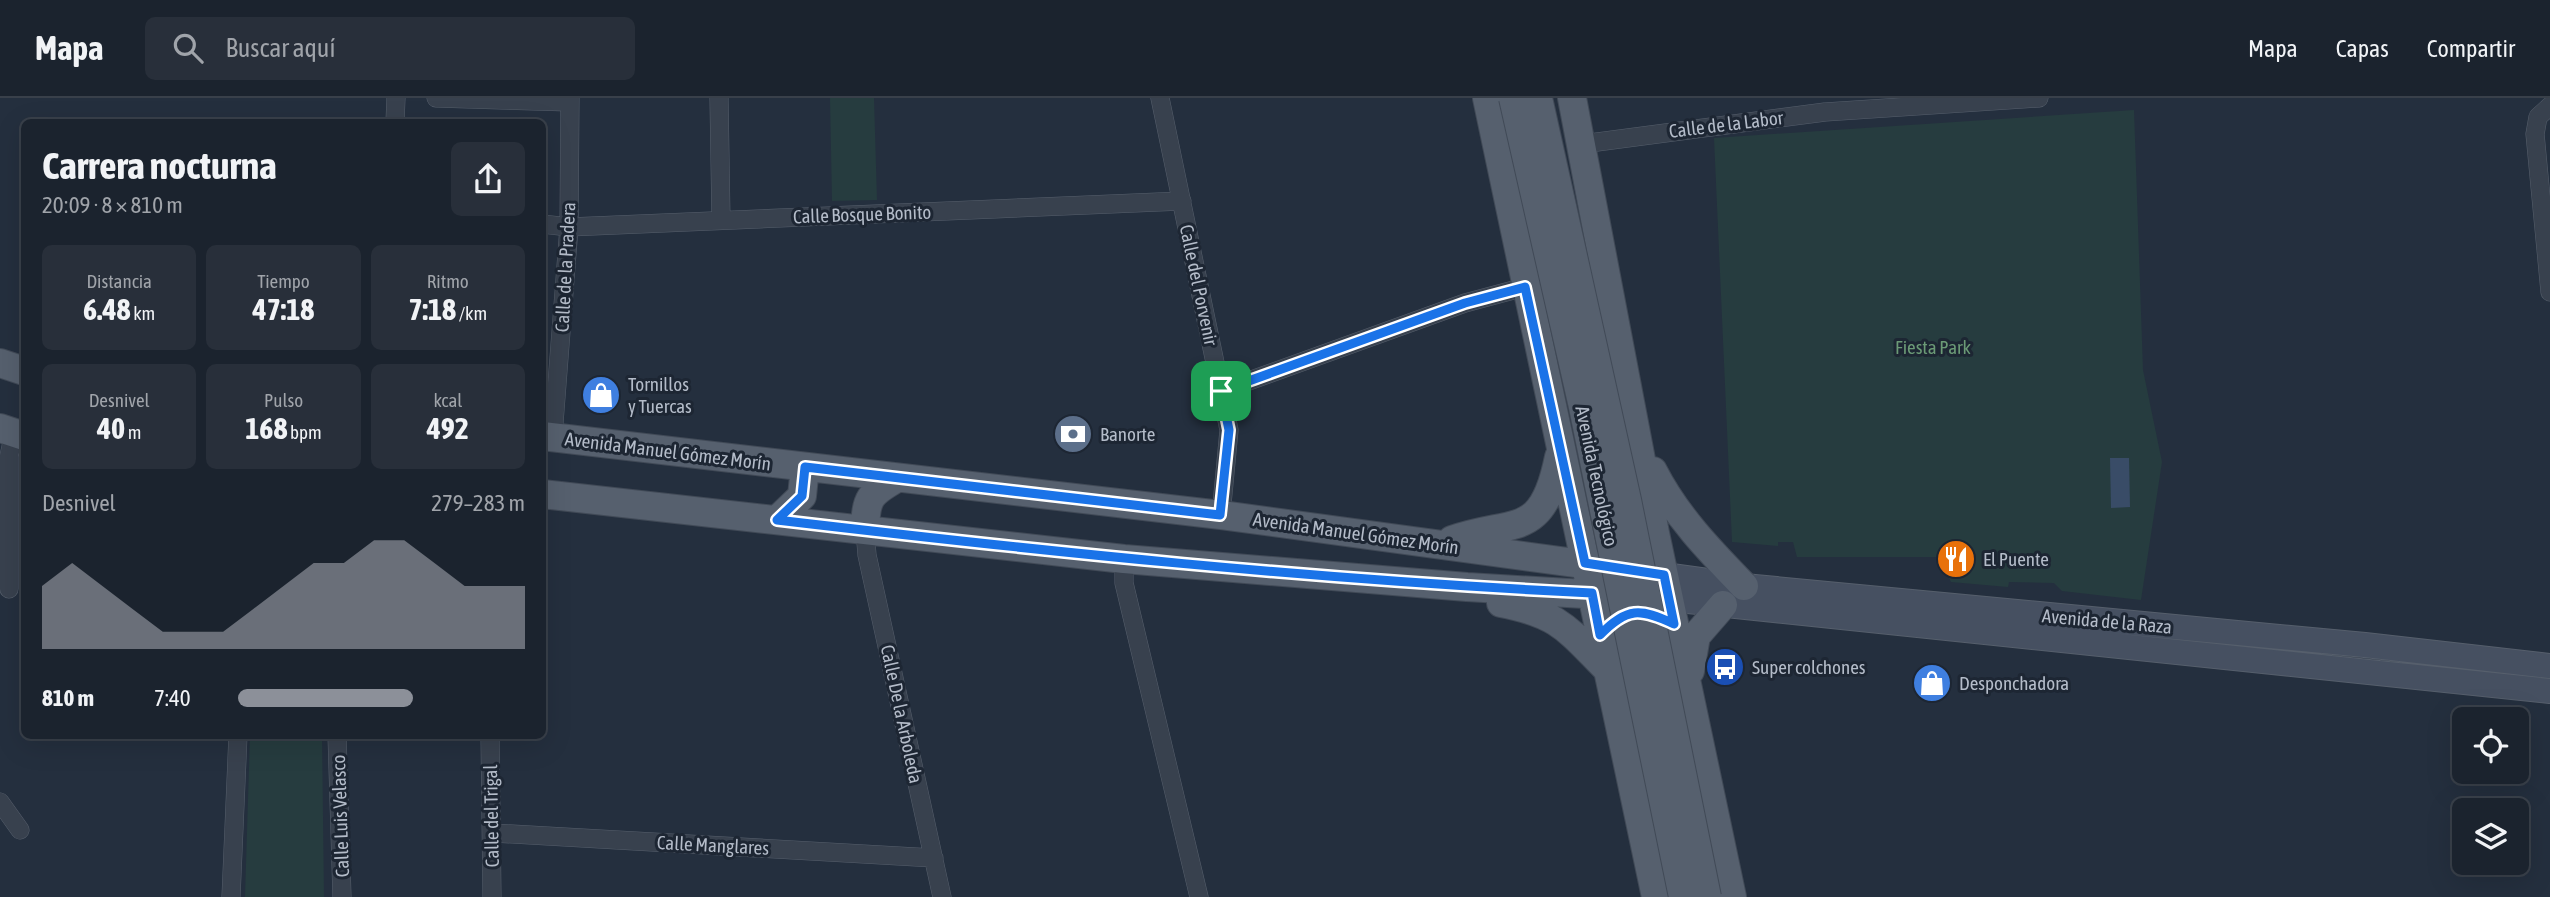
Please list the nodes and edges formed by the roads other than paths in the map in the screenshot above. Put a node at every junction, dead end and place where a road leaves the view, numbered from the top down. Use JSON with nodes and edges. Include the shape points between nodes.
{"nodes":[{"id":1,"x":396,"y":98,"type":"edge"},
{"id":2,"x":436,"y":98,"type":"edge"},
{"id":3,"x":719,"y":98,"type":"edge"},
{"id":4,"x":1160,"y":98,"type":"edge"},
{"id":5,"x":1487,"y":98,"type":"edge"},
{"id":6,"x":1513,"y":98,"type":"edge"},
{"id":7,"x":1538,"y":98,"type":"edge"},
{"id":8,"x":1572,"y":98,"type":"edge"},
{"id":9,"x":2039,"y":98,"type":"edge"},
{"id":10,"x":570,"y":100,"type":"edge"},
{"id":11,"x":2550,"y":106,"type":"edge"},
{"id":12,"x":395,"y":119,"type":"edge"},
{"id":13,"x":1582,"y":144,"type":"junction"},
{"id":14,"x":1182,"y":201,"type":"junction"},
{"id":15,"x":721,"y":220,"type":"junction"},
{"id":16,"x":546,"y":224,"type":"edge"},
{"id":17,"x":569,"y":227,"type":"junction"},
{"id":18,"x":1525,"y":287,"type":"junction"},
{"id":19,"x":2550,"y":292,"type":"edge"},
{"id":20,"x":0,"y":363,"type":"edge"},
{"id":21,"x":21,"y":370,"type":"edge"},
{"id":22,"x":1221,"y":391,"type":"junction"},
{"id":23,"x":13,"y":432,"type":"edge"},
{"id":24,"x":547,"y":436,"type":"edge"},
{"id":25,"x":1641,"y":449,"type":"junction"},
{"id":26,"x":1560,"y":451,"type":"junction"},
{"id":27,"x":805,"y":467,"type":"junction"},
{"id":28,"x":897,"y":478,"type":"junction"},
{"id":29,"x":546,"y":494,"type":"edge"},
{"id":30,"x":1220,"y":515,"type":"junction"},
{"id":31,"x":777,"y":520,"type":"junction"},
{"id":32,"x":864,"y":530,"type":"junction"},
{"id":33,"x":1655,"y":533,"type":"junction"},
{"id":34,"x":1441,"y":544,"type":"junction"},
{"id":35,"x":1583,"y":552,"type":"junction"},
{"id":36,"x":1124,"y":559,"type":"junction"},
{"id":37,"x":1744,"y":586,"type":"junction"},
{"id":38,"x":1467,"y":587,"type":"junction"},
{"id":39,"x":9,"y":589,"type":"dead end"},
{"id":40,"x":1592,"y":593,"type":"junction"},
{"id":41,"x":1669,"y":599,"type":"junction"},
{"id":42,"x":1723,"y":605,"type":"junction"},
{"id":43,"x":1600,"y":635,"type":"junction"},
{"id":44,"x":2550,"y":666,"type":"edge"},
{"id":45,"x":1608,"y":671,"type":"junction"},
{"id":46,"x":1689,"y":681,"type":"junction"},
{"id":47,"x":2550,"y":691,"type":"edge"},
{"id":48,"x":237,"y":739,"type":"edge"},
{"id":49,"x":337,"y":739,"type":"edge"},
{"id":50,"x":489,"y":739,"type":"edge"},
{"id":51,"x":0,"y":802,"type":"edge"},
{"id":52,"x":20,"y":830,"type":"dead end"},
{"id":53,"x":493,"y":833,"type":"junction"},
{"id":54,"x":934,"y":858,"type":"junction"},
{"id":55,"x":231,"y":897,"type":"edge"},
{"id":56,"x":342,"y":897,"type":"edge"},
{"id":57,"x":492,"y":897,"type":"edge"},
{"id":58,"x":942,"y":897,"type":"edge"},
{"id":59,"x":1199,"y":897,"type":"edge"},
{"id":60,"x":1656,"y":897,"type":"edge"},
{"id":61,"x":1683,"y":897,"type":"edge"},
{"id":62,"x":1707,"y":897,"type":"edge"},
{"id":63,"x":1732,"y":897,"type":"edge"}],
"edges":[{"from":1,"to":12,"type":"street"},
{"from":2,"to":10,"type":"street"},
{"from":3,"to":15,"type":"street"},
{"from":4,"to":14,"type":"street","name":"Calle del Porvenir"},
{"from":5,"to":18,"type":"main road"},
{"from":6,"to":61,"type":"main road","name":"Avenida Tecnológico","bridge":true,"via":[[1583,407]]},
{"from":7,"to":62,"type":"main road","name":"Avenida Tecnológico","bridge":true,"via":[[1627,500]]},
{"from":8,"to":13,"type":"main road"},
{"from":9,"to":13,"type":"street","name":"Calle de la Labor","via":[[1825,112]]},
{"from":10,"to":17,"type":"street","name":"Calle de la Pradera"},
{"from":11,"to":19,"type":"street","via":[[2538,117],[2535,134]]},
{"from":13,"to":25,"type":"main road"},
{"from":14,"to":15,"type":"street","name":"Calle Bosque Bonito"},
{"from":14,"to":22,"type":"street","name":"Calle del Porvenir"},
{"from":15,"to":17,"type":"street","name":"Calle Bosque Bonito"},
{"from":16,"to":17,"type":"street","name":"Calle Bosque Bonito"},
{"from":17,"to":24,"type":"street","name":"Calle de la Pradera"},
{"from":18,"to":22,"type":"street","via":[[1465,303]]},
{"from":18,"to":26,"type":"main road"},
{"from":20,"to":21,"type":"main road"},
{"from":22,"to":30,"type":"street","name":"Calle del Porvenir","via":[[1229,430]]},
{"from":23,"to":39,"type":"street"},
{"from":24,"to":27,"type":"main road","name":"Avenida Manuel Gómez Morín"},
{"from":25,"to":33,"type":"main road"},
{"from":25,"to":37,"type":"main road","via":[[1669,501]]},
{"from":26,"to":34,"type":"main road","via":[[1553,487],[1526,522]]},
{"from":26,"to":35,"type":"main road"},
{"from":27,"to":28,"type":"main road","name":"Avenida Manuel Gómez Morín"},
{"from":27,"to":31,"type":"main road","via":[[802,496]]},
{"from":28,"to":30,"type":"main road","name":"Avenida Manuel Gómez Morín"},
{"from":28,"to":32,"type":"main road","via":[[868,499]]},
{"from":29,"to":31,"type":"main road","name":"Avenida Manuel Gómez Morín"},
{"from":30,"to":34,"type":"main road","name":"Avenida Manuel Gómez Morín"},
{"from":31,"to":32,"type":"main road","name":"Avenida Manuel Gómez Morín"},
{"from":32,"to":36,"type":"main road","name":"Avenida Manuel Gómez Morín"},
{"from":32,"to":54,"type":"street","name":"Calle De la Arboleda"},
{"from":33,"to":35,"type":"main road","via":[[1619,559]]},
{"from":33,"to":41,"type":"main road"},
{"from":34,"to":35,"type":"main road","name":"Avenida Manuel Gómez Morín"},
{"from":35,"to":40,"type":"main road"},
{"from":35,"to":41,"type":"main road"},
{"from":36,"to":38,"type":"main road","name":"Avenida Manuel Gómez Morín"},
{"from":36,"to":59,"type":"street","via":[[1124,583]]},
{"from":37,"to":41,"type":"main road","name":"Avenida de la Raza"},
{"from":37,"to":44,"type":"main road","name":"Avenida de la Raza"},
{"from":38,"to":40,"type":"main road","name":"Avenida Manuel Gómez Morín"},
{"from":38,"to":45,"type":"main road","via":[[1491,601],[1536,610],[1560,623]]},
{"from":40,"to":41,"type":"main road","name":"Avenida Manuel Gómez Morín"},
{"from":40,"to":43,"type":"main road"},
{"from":41,"to":42,"type":"main road","name":"Avenida de la Raza"},
{"from":41,"to":43,"type":"main road","via":[[1647,612],[1627,613]]},
{"from":41,"to":46,"type":"main road"},
{"from":42,"to":46,"type":"main road","via":[[1696,636]]},
{"from":42,"to":47,"type":"main road","name":"Avenida de la Raza"},
{"from":43,"to":45,"type":"main road"},
{"from":45,"to":60,"type":"main road"},
{"from":46,"to":63,"type":"main road"},
{"from":48,"to":55,"type":"street"},
{"from":49,"to":56,"type":"street","name":"Calle Luis Velasco"},
{"from":50,"to":53,"type":"street","name":"Calle del Trigal"},
{"from":51,"to":52,"type":"street"},
{"from":53,"to":54,"type":"street","name":"Calle Manglares"},
{"from":53,"to":57,"type":"street","name":"Calle del Trigal"},
{"from":54,"to":58,"type":"street","name":"Calle De la Arboleda"}]}
